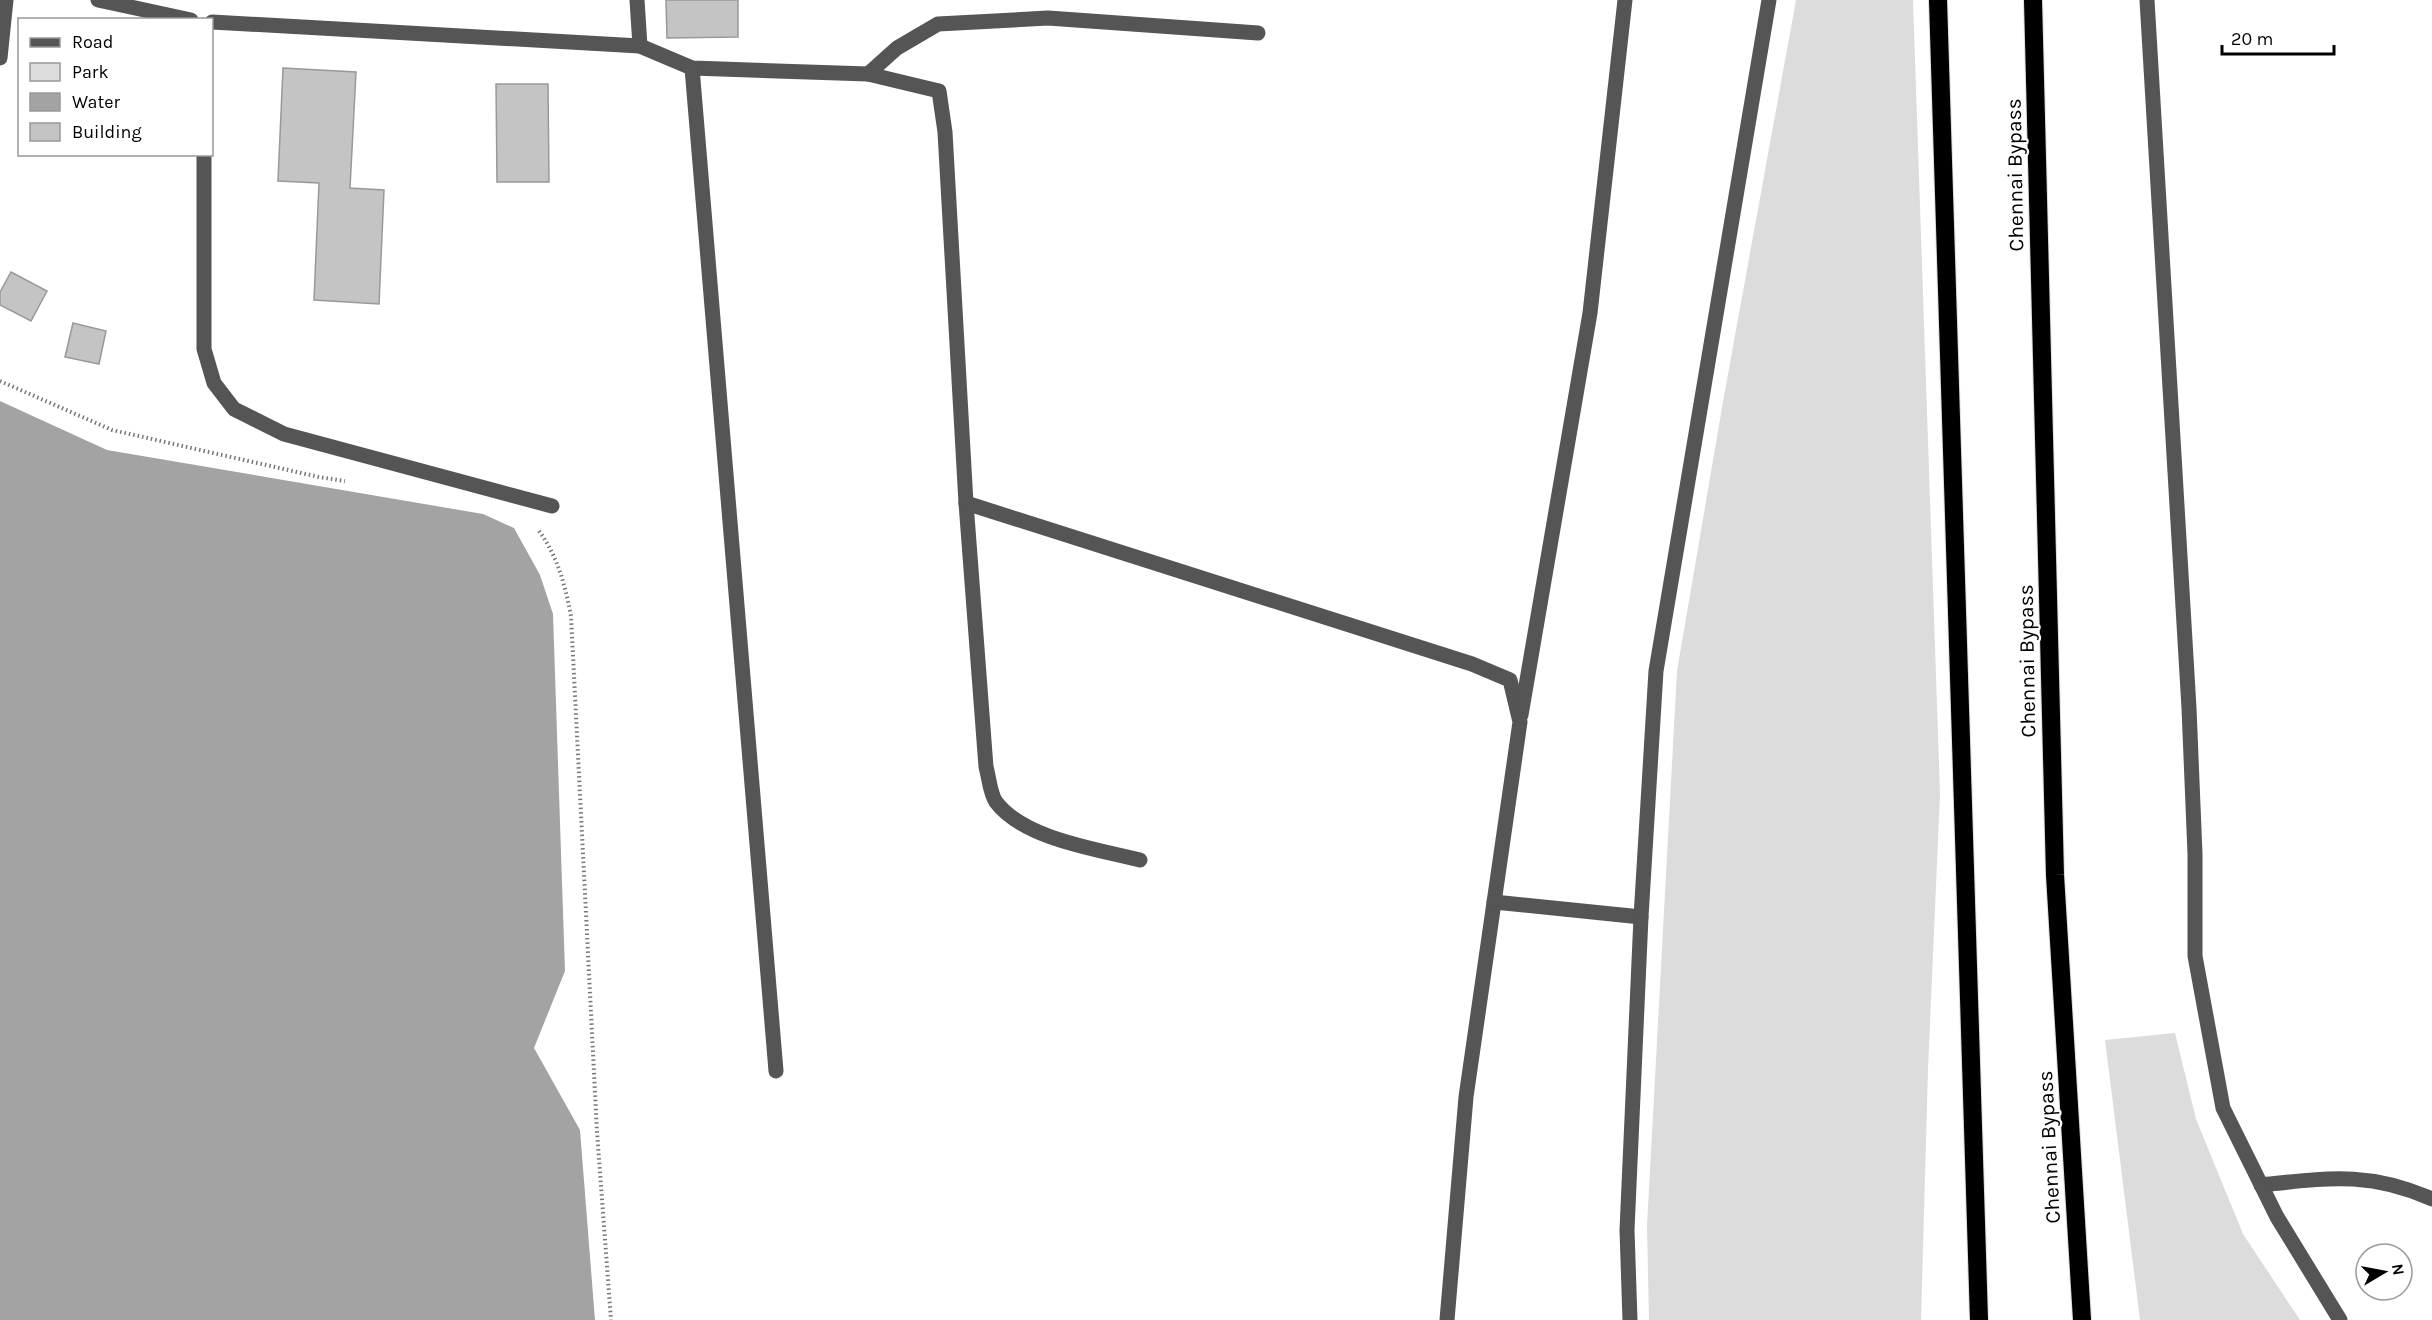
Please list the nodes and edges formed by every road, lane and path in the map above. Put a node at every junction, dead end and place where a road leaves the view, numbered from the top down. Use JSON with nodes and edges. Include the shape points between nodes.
{"nodes":[{"id":1,"x":6,"y":0,"type":"edge"},
{"id":2,"x":98,"y":0,"type":"edge"},
{"id":3,"x":637,"y":0,"type":"edge"},
{"id":4,"x":1625,"y":0,"type":"edge"},
{"id":5,"x":1769,"y":0,"type":"edge"},
{"id":6,"x":1938,"y":0,"type":"edge"},
{"id":7,"x":2033,"y":0,"type":"edge"},
{"id":8,"x":2147,"y":0,"type":"edge"},
{"id":9,"x":182,"y":18,"type":"edge"},
{"id":10,"x":213,"y":22,"type":"edge"},
{"id":11,"x":1258,"y":33,"type":"dead end"},
{"id":12,"x":640,"y":46,"type":"junction"},
{"id":13,"x":0,"y":58,"type":"edge"},
{"id":14,"x":692,"y":68,"type":"junction"},
{"id":15,"x":868,"y":74,"type":"junction"},
{"id":16,"x":204,"y":156,"type":"edge"},
{"id":17,"x":0,"y":381,"type":"edge"},
{"id":18,"x":352,"y":482,"type":"dead end"},
{"id":19,"x":966,"y":503,"type":"junction"},
{"id":20,"x":552,"y":506,"type":"dead end"},
{"id":21,"x":538,"y":530,"type":"dead end"},
{"id":22,"x":1520,"y":722,"type":"junction"},
{"id":23,"x":1140,"y":860,"type":"dead end"},
{"id":24,"x":1494,"y":902,"type":"junction"},
{"id":25,"x":1641,"y":917,"type":"junction"},
{"id":26,"x":776,"y":1071,"type":"dead end"},
{"id":27,"x":2261,"y":1185,"type":"junction"},
{"id":28,"x":2432,"y":1200,"type":"edge"},
{"id":29,"x":611,"y":1320,"type":"edge"},
{"id":30,"x":1447,"y":1320,"type":"edge"},
{"id":31,"x":1630,"y":1320,"type":"edge"},
{"id":32,"x":1979,"y":1320,"type":"edge"},
{"id":33,"x":2082,"y":1320,"type":"edge"},
{"id":34,"x":2340,"y":1320,"type":"edge"}],
"edges":[{"from":1,"to":13,"type":"street"},
{"from":2,"to":9,"type":"street"},
{"from":3,"to":12,"type":"street"},
{"from":4,"to":22,"type":"street","via":[[1590,313]]},
{"from":5,"to":25,"type":"street","via":[[1656,671]]},
{"from":6,"to":32,"type":"highway"},
{"from":7,"to":33,"type":"highway","name":"Chennai Bypass","via":[[2055,875]]},
{"from":8,"to":27,"type":"street","via":[[2190,719],[2195,956],[2223,1108]]},
{"from":10,"to":12,"type":"street"},
{"from":11,"to":15,"type":"street","via":[[1048,18],[938,24],[897,48]]},
{"from":12,"to":14,"type":"street"},
{"from":14,"to":15,"type":"street"},
{"from":14,"to":26,"type":"street"},
{"from":15,"to":19,"type":"street","via":[[939,91],[945,132]]},
{"from":16,"to":20,"type":"street","via":[[204,349],[214,382],[234,410],[284,434]]},
{"from":17,"to":18,"type":"path","via":[[112,430]]},
{"from":19,"to":22,"type":"street","via":[[1472,664],[1510,680]]},
{"from":19,"to":23,"type":"street","via":[[986,767],[995,801],[1036,833]]},
{"from":21,"to":29,"type":"path","via":[[550,545],[564,579],[571,616],[596,1120]]},
{"from":22,"to":24,"type":"street"},
{"from":24,"to":25,"type":"street"},
{"from":24,"to":30,"type":"street","via":[[1466,1097]]},
{"from":25,"to":31,"type":"street","via":[[1627,1230]]},
{"from":27,"to":28,"type":"street","via":[[2336,1177],[2369,1180]]},
{"from":27,"to":34,"type":"street"}]}
